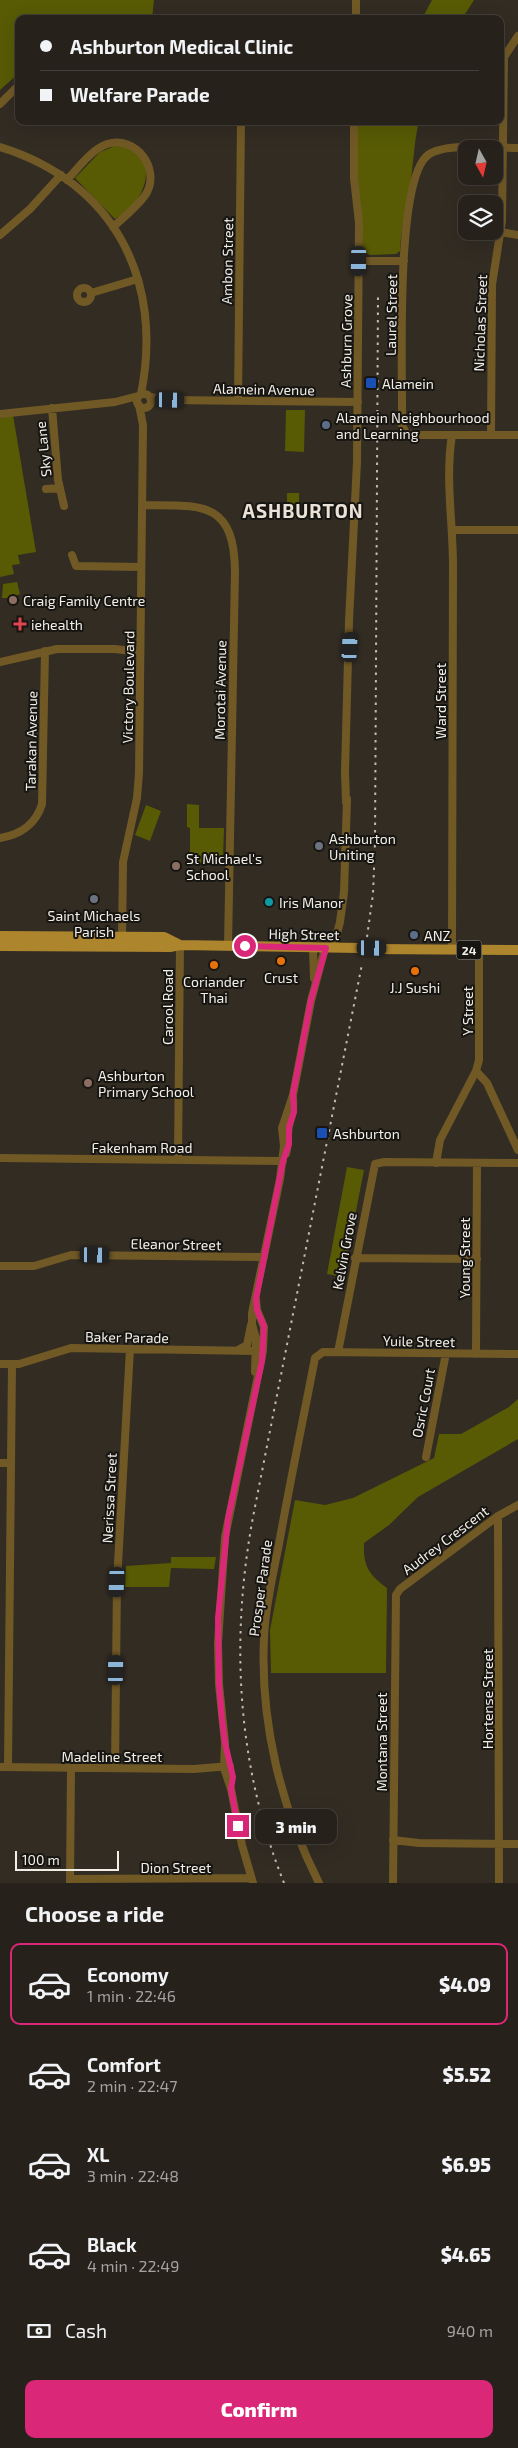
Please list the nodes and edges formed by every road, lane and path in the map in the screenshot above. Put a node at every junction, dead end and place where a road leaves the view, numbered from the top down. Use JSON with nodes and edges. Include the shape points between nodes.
{"nodes":[{"id":1,"x":356,"y":0,"type":"edge"},
{"id":2,"x":356,"y":15,"type":"edge"},
{"id":3,"x":517,"y":40,"type":"edge"},
{"id":4,"x":504,"y":57,"type":"edge"},
{"id":5,"x":15,"y":89,"type":"edge"},
{"id":6,"x":0,"y":104,"type":"edge"},
{"id":7,"x":241,"y":125,"type":"edge"},
{"id":8,"x":354,"y":125,"type":"edge"},
{"id":9,"x":503,"y":125,"type":"edge"},
{"id":10,"x":0,"y":147,"type":"edge"},
{"id":11,"x":458,"y":148,"type":"edge"},
{"id":12,"x":503,"y":148,"type":"joint"},
{"id":13,"x":518,"y":148,"type":"edge"},
{"id":14,"x":64,"y":178,"type":"junction"},
{"id":15,"x":113,"y":227,"type":"junction"},
{"id":16,"x":503,"y":232,"type":"edge"},
{"id":17,"x":0,"y":235,"type":"edge"},
{"id":18,"x":518,"y":235,"type":"edge"},
{"id":19,"x":500,"y":240,"type":"edge"},
{"id":20,"x":359,"y":259,"type":"junction"},
{"id":21,"x":404,"y":259,"type":"junction"},
{"id":22,"x":138,"y":279,"type":"junction"},
{"id":23,"x":90,"y":293,"type":"dead end"},
{"id":24,"x":144,"y":400,"type":"junction"},
{"id":25,"x":238,"y":401,"type":"junction"},
{"id":26,"x":358,"y":402,"type":"junction"},
{"id":27,"x":52,"y":408,"type":"junction"},
{"id":28,"x":0,"y":414,"type":"edge"},
{"id":29,"x":449,"y":435,"type":"junction"},
{"id":30,"x":491,"y":435,"type":"junction"},
{"id":31,"x":518,"y":435,"type":"edge"},
{"id":32,"x":60,"y":488,"type":"junction"},
{"id":33,"x":46,"y":489,"type":"dead end"},
{"id":34,"x":142,"y":505,"type":"junction"},
{"id":35,"x":64,"y":506,"type":"dead end"},
{"id":36,"x":452,"y":530,"type":"junction"},
{"id":37,"x":518,"y":530,"type":"edge"},
{"id":38,"x":72,"y":554,"type":"dead end"},
{"id":39,"x":76,"y":566,"type":"junction"},
{"id":40,"x":141,"y":567,"type":"junction"},
{"id":41,"x":68,"y":570,"type":"dead end"},
{"id":42,"x":141,"y":649,"type":"junction"},
{"id":43,"x":45,"y":651,"type":"junction"},
{"id":44,"x":0,"y":662,"type":"edge"},
{"id":45,"x":0,"y":838,"type":"edge"},
{"id":46,"x":0,"y":936,"type":"edge"},
{"id":47,"x":122,"y":942,"type":"junction"},
{"id":48,"x":180,"y":945,"type":"junction"},
{"id":49,"x":0,"y":946,"type":"edge"},
{"id":50,"x":228,"y":946,"type":"junction"},
{"id":51,"x":313,"y":948,"type":"junction"},
{"id":52,"x":333,"y":948,"type":"junction"},
{"id":53,"x":452,"y":950,"type":"junction"},
{"id":54,"x":479,"y":950,"type":"junction"},
{"id":55,"x":518,"y":950,"type":"edge"},
{"id":56,"x":313,"y":993,"type":"junction"},
{"id":57,"x":476,"y":1071,"type":"junction"},
{"id":58,"x":440,"y":1140,"type":"junction"},
{"id":59,"x":516,"y":1140,"type":"edge"},
{"id":60,"x":518,"y":1150,"type":"edge"},
{"id":61,"x":0,"y":1158,"type":"edge"},
{"id":62,"x":178,"y":1159,"type":"junction"},
{"id":63,"x":283,"y":1161,"type":"junction"},
{"id":64,"x":428,"y":1162,"type":"junction"},
{"id":65,"x":436,"y":1162,"type":"junction"},
{"id":66,"x":477,"y":1163,"type":"junction"},
{"id":67,"x":518,"y":1163,"type":"edge"},
{"id":68,"x":264,"y":1257,"type":"junction"},
{"id":69,"x":355,"y":1258,"type":"junction"},
{"id":70,"x":477,"y":1259,"type":"junction"},
{"id":71,"x":0,"y":1266,"type":"edge"},
{"id":72,"x":256,"y":1299,"type":"junction"},
{"id":73,"x":251,"y":1321,"type":"junction"},
{"id":74,"x":130,"y":1349,"type":"junction"},
{"id":75,"x":236,"y":1350,"type":"junction"},
{"id":76,"x":259,"y":1351,"type":"junction"},
{"id":77,"x":338,"y":1352,"type":"junction"},
{"id":78,"x":320,"y":1353,"type":"joint"},
{"id":79,"x":446,"y":1353,"type":"junction"},
{"id":80,"x":476,"y":1354,"type":"junction"},
{"id":81,"x":518,"y":1354,"type":"edge"},
{"id":82,"x":0,"y":1364,"type":"edge"},
{"id":83,"x":12,"y":1364,"type":"junction"},
{"id":84,"x":426,"y":1457,"type":"dead end"},
{"id":85,"x":0,"y":1463,"type":"edge"},
{"id":86,"x":10,"y":1463,"type":"junction"},
{"id":87,"x":518,"y":1505,"type":"edge"},
{"id":88,"x":498,"y":1516,"type":"junction"},
{"id":89,"x":0,"y":1580,"type":"edge"},
{"id":90,"x":9,"y":1581,"type":"junction"},
{"id":91,"x":395,"y":1601,"type":"joint"},
{"id":92,"x":4,"y":1665,"type":"edge"},
{"id":93,"x":4,"y":1767,"type":"edge"},
{"id":94,"x":227,"y":1767,"type":"junction"},
{"id":95,"x":71,"y":1768,"type":"junction"},
{"id":96,"x":115,"y":1768,"type":"junction"},
{"id":97,"x":393,"y":1844,"type":"junction"},
{"id":98,"x":499,"y":1844,"type":"junction"},
{"id":99,"x":518,"y":1844,"type":"edge"},
{"id":100,"x":252,"y":1880,"type":"edge"},
{"id":101,"x":70,"y":1881,"type":"edge"},
{"id":102,"x":318,"y":1881,"type":"edge"},
{"id":103,"x":310,"y":1883,"type":"edge"},
{"id":104,"x":393,"y":1883,"type":"edge"},
{"id":105,"x":498,"y":1883,"type":"edge"}],
"edges":[{"from":1,"to":2,"type":"street"},
{"from":3,"to":4,"type":"street","name":"Nicholas Street"},
{"from":5,"to":6,"type":"street"},
{"from":7,"to":25,"type":"street","name":"Ambon Street"},
{"from":8,"to":20,"type":"street","name":"Ashburn Grove"},
{"from":9,"to":12,"type":"street","name":"Nicholas Street"},
{"from":10,"to":14,"type":"street","name":"Victory Boulevard","via":[[30,158]]},
{"from":11,"to":21,"type":"street","name":"Laurel Street","via":[[443,148],[428,154],[418,166],[405,227]]},
{"from":12,"to":13,"type":"street"},
{"from":14,"to":15,"type":"street","name":"Victory Boulevard","via":[[89,197]]},
{"from":14,"to":15,"type":"street","via":[[107,144],[125,144],[142,154],[150,172],[148,189]]},
{"from":14,"to":17,"type":"street"},
{"from":15,"to":22,"type":"street","name":"Victory Boulevard","via":[[129,254]]},
{"from":16,"to":18,"type":"street"},
{"from":19,"to":30,"type":"street","name":"Nicholas Street","via":[[492,284]]},
{"from":20,"to":21,"type":"street","name":"Laurel Street"},
{"from":20,"to":26,"type":"street","name":"Ashburn Grove"},
{"from":21,"to":29,"type":"street","name":"Laurel Street","via":[[403,428],[412,435]]},
{"from":22,"to":23,"type":"street"},
{"from":22,"to":24,"type":"street","name":"Victory Boulevard","via":[[148,324]]},
{"from":24,"to":25,"type":"street","name":"Alamein Avenue"},
{"from":24,"to":27,"type":"street","name":"Alamein Avenue"},
{"from":24,"to":34,"type":"street","name":"Victory Boulevard"},
{"from":25,"to":26,"type":"street","name":"Alamein Avenue"},
{"from":26,"to":52,"type":"street","name":"Ashburn Grove","via":[[352,592],[355,612],[350,629],[346,760],[350,783],[346,802],[345,886]]},
{"from":27,"to":28,"type":"street","name":"Alamein Avenue"},
{"from":27,"to":32,"type":"street","name":"Sky Lane"},
{"from":29,"to":30,"type":"street"},
{"from":29,"to":36,"type":"street","name":"Ward Street"},
{"from":30,"to":31,"type":"street"},
{"from":32,"to":33,"type":"street","name":"Sky Lane"},
{"from":32,"to":35,"type":"street","name":"Sky Lane"},
{"from":34,"to":40,"type":"street","name":"Victory Boulevard"},
{"from":34,"to":50,"type":"street","name":"Morotai Avenue","via":[[204,509],[223,522],[233,540]]},
{"from":36,"to":37,"type":"street"},
{"from":36,"to":53,"type":"street","name":"Ward Street"},
{"from":38,"to":39,"type":"street"},
{"from":39,"to":40,"type":"street"},
{"from":39,"to":41,"type":"street"},
{"from":40,"to":42,"type":"street","name":"Victory Boulevard"},
{"from":42,"to":43,"type":"street"},
{"from":42,"to":47,"type":"street","name":"Victory Boulevard","via":[[138,782],[124,852]]},
{"from":43,"to":44,"type":"street"},
{"from":43,"to":45,"type":"street","name":"Tarakan Avenue","via":[[42,804],[29,826]]},
{"from":46,"to":47,"type":"main road","name":"High Street","number":"24"},
{"from":47,"to":48,"type":"main road","name":"High Street","number":"24","via":[[164,937]]},
{"from":47,"to":49,"type":"main road","name":"High Street","number":"24"},
{"from":48,"to":50,"type":"main road","name":"High Street","number":"24"},
{"from":48,"to":62,"type":"street","name":"Carool Road"},
{"from":50,"to":51,"type":"main road","name":"High Street","number":"24"},
{"from":51,"to":52,"type":"main road","name":"High Street","number":"24"},
{"from":51,"to":56,"type":"street"},
{"from":52,"to":53,"type":"main road","name":"High Street","number":"24","bridge":true},
{"from":52,"to":56,"type":"street","name":"Ashburn Grove"},
{"from":53,"to":54,"type":"main road","name":"High Street","number":"24"},
{"from":54,"to":55,"type":"main road","name":"High Street","number":"24"},
{"from":54,"to":57,"type":"street","name":"Y Street","via":[[479,1060]]},
{"from":56,"to":63,"type":"street","via":[[293,1094],[294,1112],[286,1125],[289,1144]]},
{"from":57,"to":58,"type":"street","name":"Y Street"},
{"from":57,"to":59,"type":"street","via":[[485,1079]]},
{"from":58,"to":64,"type":"street","name":"Y Street"},
{"from":58,"to":65,"type":"street","name":"Y Street"},
{"from":59,"to":60,"type":"street"},
{"from":61,"to":62,"type":"street","name":"Fakenham Road"},
{"from":62,"to":63,"type":"street","name":"Fakenham Road"},
{"from":63,"to":68,"type":"street"},
{"from":64,"to":65,"type":"street"},
{"from":64,"to":69,"type":"street","name":"Kelvin Grove","via":[[378,1162],[372,1169]]},
{"from":65,"to":66,"type":"street"},
{"from":66,"to":67,"type":"street"},
{"from":66,"to":70,"type":"street","name":"Young Street"},
{"from":68,"to":71,"type":"street","name":"Eleanor Street","via":[[71,1255],[34,1266]]},
{"from":68,"to":72,"type":"street"},
{"from":69,"to":70,"type":"street"},
{"from":69,"to":77,"type":"street","name":"Kelvin Grove"},
{"from":70,"to":80,"type":"street","name":"Young Street"},
{"from":72,"to":73,"type":"street"},
{"from":72,"to":76,"type":"street","via":[[264,1326]]},
{"from":73,"to":75,"type":"street","via":[[247,1345]]},
{"from":73,"to":76,"type":"street"},
{"from":74,"to":75,"type":"street","name":"Baker Parade"},
{"from":74,"to":83,"type":"street","name":"Baker Parade","via":[[68,1348]]},
{"from":74,"to":96,"type":"street","name":"Nerissa Street","via":[[116,1598]]},
{"from":75,"to":76,"type":"street","name":"Baker Parade"},
{"from":76,"to":94,"type":"street","via":[[221,1571],[218,1662]]},
{"from":77,"to":78,"type":"street","name":"Yuile Street"},
{"from":77,"to":79,"type":"street","name":"Yuile Street"},
{"from":78,"to":102,"type":"street","name":"Prosper Parade","via":[[315,1358],[264,1637],[266,1706],[272,1752],[292,1817]]},
{"from":79,"to":80,"type":"street","name":"Yuile Street"},
{"from":79,"to":84,"type":"street","name":"Osric Court"},
{"from":80,"to":81,"type":"street","name":"Yuile Street"},
{"from":82,"to":83,"type":"street","name":"Baker Parade"},
{"from":83,"to":86,"type":"street"},
{"from":85,"to":86,"type":"street"},
{"from":86,"to":90,"type":"street"},
{"from":87,"to":88,"type":"street","name":"Audrey Crescent"},
{"from":88,"to":91,"type":"street","name":"Audrey Crescent","via":[[400,1589]]},
{"from":88,"to":98,"type":"street","name":"Hortense Street"},
{"from":89,"to":90,"type":"street"},
{"from":90,"to":92,"type":"street"},
{"from":91,"to":97,"type":"street","name":"Montana Street"},
{"from":92,"to":93,"type":"street"},
{"from":93,"to":95,"type":"street","name":"Madeline Street"},
{"from":94,"to":96,"type":"street","name":"Madeline Street"},
{"from":94,"to":100,"type":"street"},
{"from":95,"to":96,"type":"street","name":"Madeline Street"},
{"from":95,"to":101,"type":"street"},
{"from":97,"to":98,"type":"street"},
{"from":97,"to":104,"type":"street","name":"Montana Street"},
{"from":98,"to":99,"type":"street"},
{"from":98,"to":105,"type":"street","name":"Hortense Street"},
{"from":100,"to":101,"type":"street","name":"Dion Street"},
{"from":102,"to":103,"type":"street"}]}
